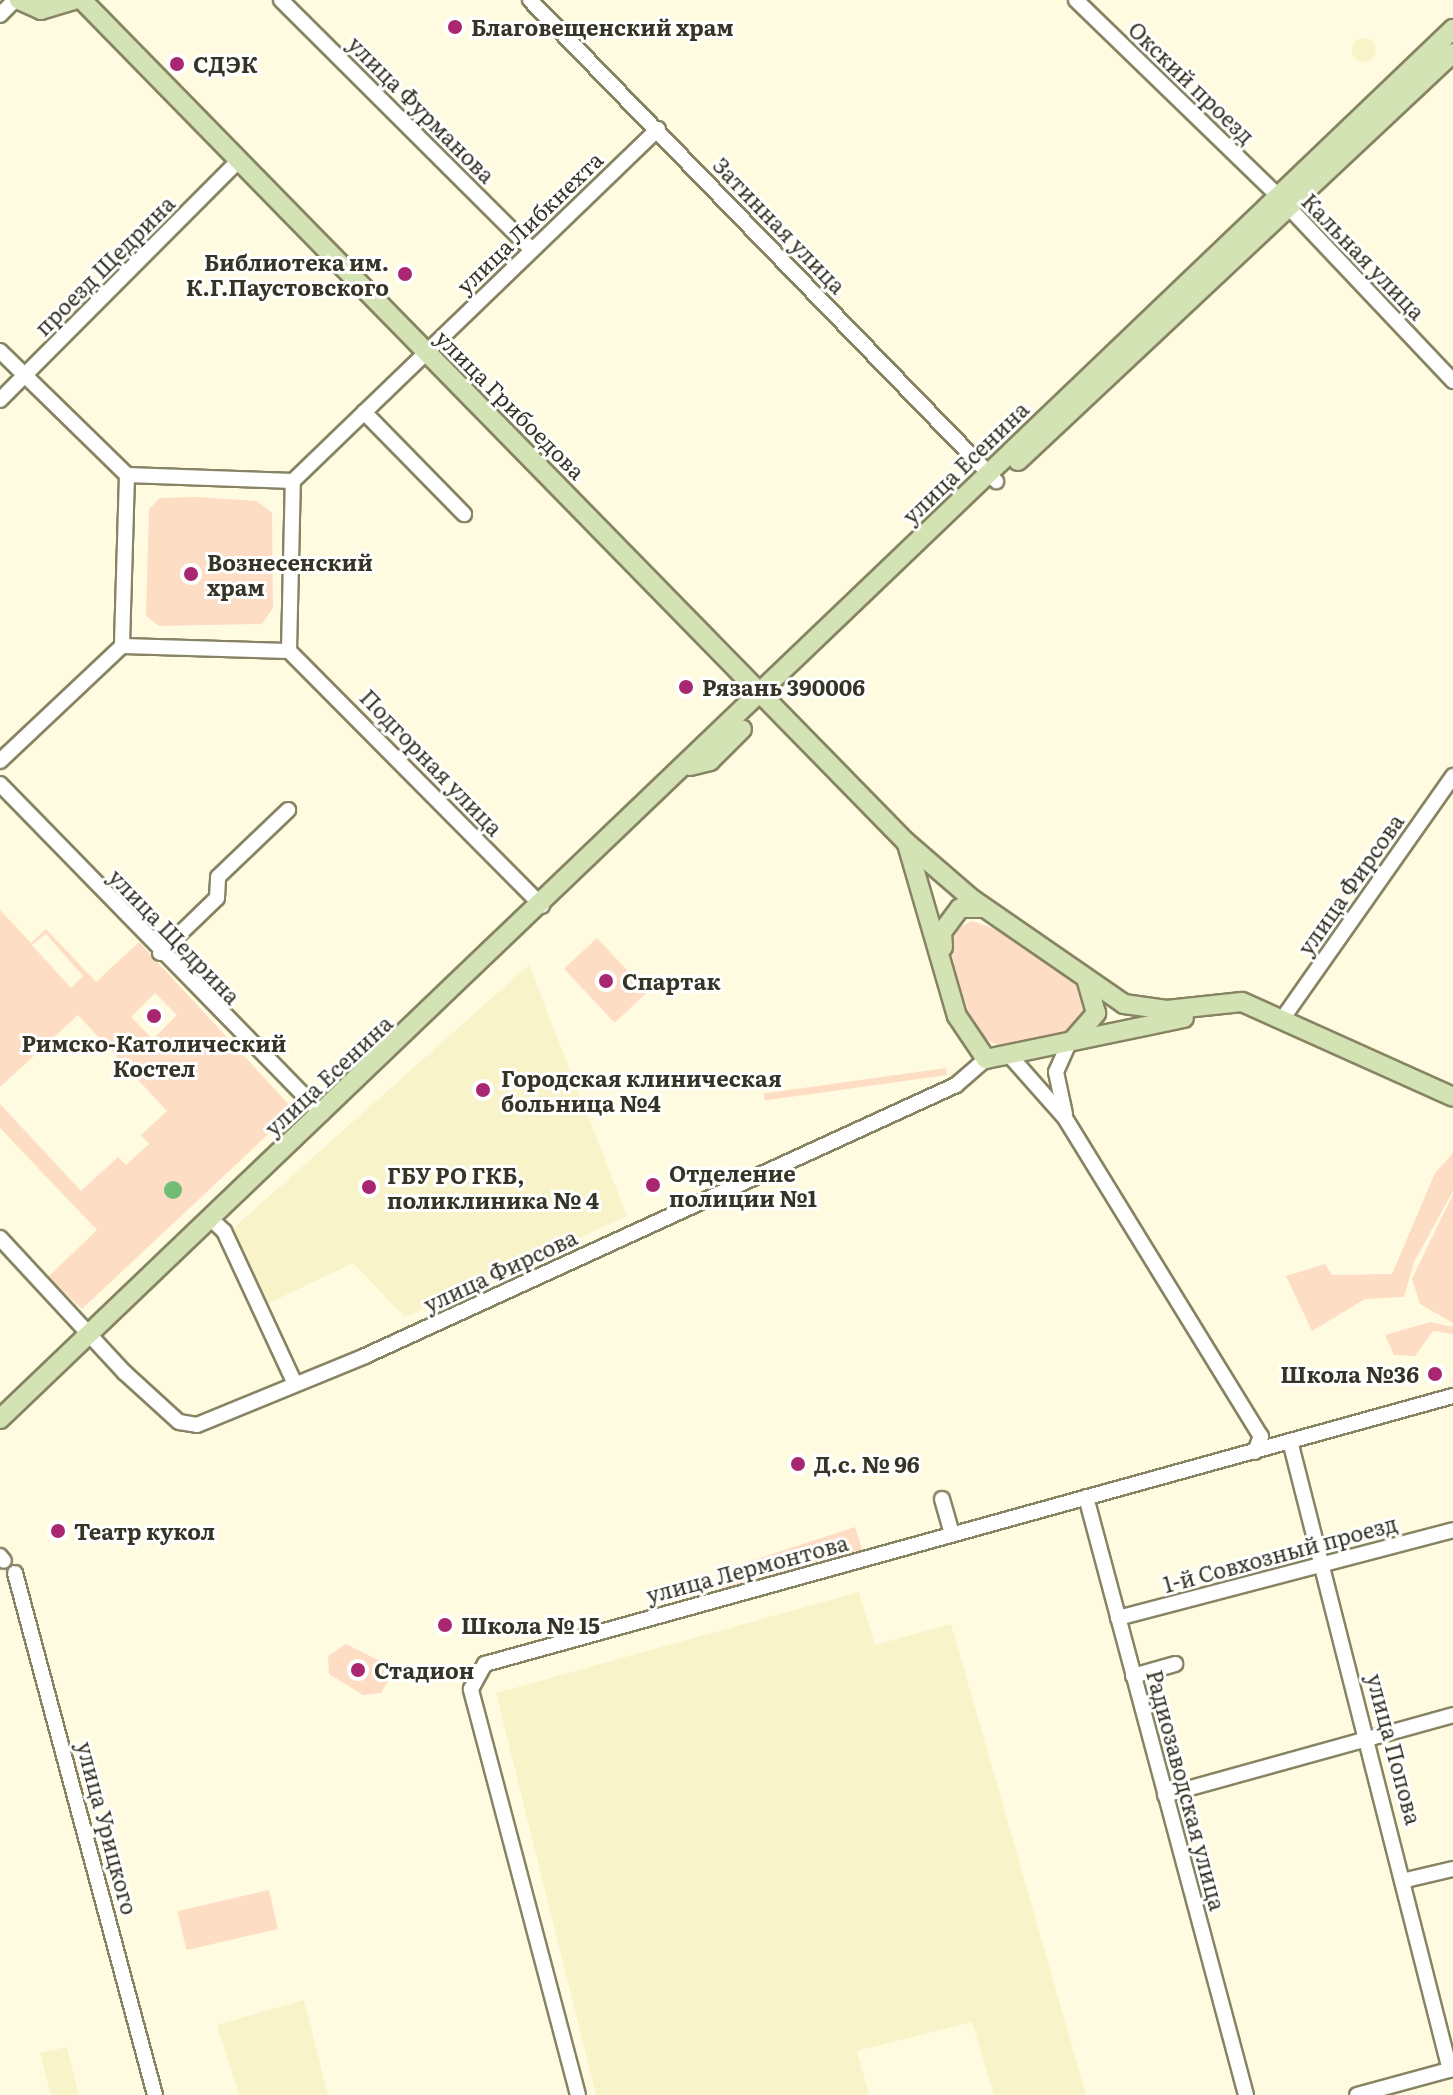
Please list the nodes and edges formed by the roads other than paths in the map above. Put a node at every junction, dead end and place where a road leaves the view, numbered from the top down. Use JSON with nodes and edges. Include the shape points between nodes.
{"nodes":[{"id":1,"x":17,"y":0,"type":"edge"},
{"id":2,"x":74,"y":0,"type":"edge"},
{"id":3,"x":82,"y":0,"type":"edge"},
{"id":4,"x":281,"y":0,"type":"edge"},
{"id":5,"x":530,"y":0,"type":"edge"},
{"id":6,"x":1076,"y":0,"type":"edge"},
{"id":7,"x":0,"y":15,"type":"edge"},
{"id":8,"x":1453,"y":29,"type":"edge"},
{"id":9,"x":1443,"y":55,"type":"edge"},
{"id":10,"x":658,"y":129,"type":"junction"},
{"id":11,"x":238,"y":161,"type":"junction"},
{"id":12,"x":1283,"y":203,"type":"junction"},
{"id":13,"x":532,"y":250,"type":"junction"},
{"id":14,"x":0,"y":351,"type":"edge"},
{"id":15,"x":426,"y":352,"type":"junction"},
{"id":16,"x":24,"y":377,"type":"junction"},
{"id":17,"x":1453,"y":381,"type":"edge"},
{"id":18,"x":0,"y":400,"type":"edge"},
{"id":19,"x":364,"y":412,"type":"junction"},
{"id":20,"x":127,"y":475,"type":"junction"},
{"id":21,"x":992,"y":477,"type":"junction"},
{"id":22,"x":293,"y":481,"type":"junction"},
{"id":23,"x":464,"y":514,"type":"dead end"},
{"id":24,"x":122,"y":646,"type":"junction"},
{"id":25,"x":289,"y":651,"type":"junction"},
{"id":26,"x":767,"y":696,"type":"junction"},
{"id":27,"x":0,"y":761,"type":"edge"},
{"id":28,"x":1453,"y":776,"type":"edge"},
{"id":29,"x":0,"y":784,"type":"edge"},
{"id":30,"x":288,"y":810,"type":"dead end"},
{"id":31,"x":906,"y":842,"type":"junction"},
{"id":32,"x":973,"y":905,"type":"junction"},
{"id":33,"x":542,"y":906,"type":"junction"},
{"id":34,"x":928,"y":906,"type":"junction"},
{"id":35,"x":160,"y":953,"type":"junction"},
{"id":36,"x":943,"y":962,"type":"junction"},
{"id":37,"x":1085,"y":976,"type":"junction"},
{"id":38,"x":1277,"y":1016,"type":"junction"},
{"id":39,"x":1068,"y":1045,"type":"junction"},
{"id":40,"x":1011,"y":1057,"type":"junction"},
{"id":41,"x":986,"y":1059,"type":"junction"},
{"id":42,"x":1453,"y":1097,"type":"edge"},
{"id":43,"x":322,"y":1114,"type":"junction"},
{"id":44,"x":1065,"y":1118,"type":"junction"},
{"id":45,"x":211,"y":1219,"type":"junction"},
{"id":46,"x":0,"y":1238,"type":"edge"},
{"id":47,"x":89,"y":1334,"type":"junction"},
{"id":48,"x":295,"y":1384,"type":"junction"},
{"id":49,"x":1453,"y":1396,"type":"edge"},
{"id":50,"x":0,"y":1419,"type":"edge"},
{"id":51,"x":1290,"y":1441,"type":"junction"},
{"id":52,"x":1255,"y":1452,"type":"junction"},
{"id":53,"x":1086,"y":1497,"type":"junction"},
{"id":54,"x":942,"y":1499,"type":"dead end"},
{"id":55,"x":1453,"y":1530,"type":"edge"},
{"id":56,"x":952,"y":1534,"type":"junction"},
{"id":57,"x":1323,"y":1565,"type":"junction"},
{"id":58,"x":15,"y":1573,"type":"dead end"},
{"id":59,"x":1118,"y":1618,"type":"junction"},
{"id":60,"x":1175,"y":1664,"type":"dead end"},
{"id":61,"x":1133,"y":1676,"type":"junction"},
{"id":62,"x":1453,"y":1715,"type":"edge"},
{"id":63,"x":1370,"y":1737,"type":"junction"},
{"id":64,"x":1165,"y":1795,"type":"junction"},
{"id":65,"x":1453,"y":1869,"type":"edge"},
{"id":66,"x":1406,"y":1880,"type":"junction"},
{"id":67,"x":1451,"y":2070,"type":"edge"},
{"id":68,"x":155,"y":2095,"type":"edge"},
{"id":69,"x":578,"y":2095,"type":"edge"},
{"id":70,"x":1246,"y":2095,"type":"edge"},
{"id":71,"x":1357,"y":2095,"type":"edge"}],
"edges":[{"from":1,"to":2,"type":"main road","via":[[41,10]]},
{"from":1,"to":7,"type":"street"},
{"from":3,"to":11,"type":"main road","name":"улица Грибоедова"},
{"from":4,"to":13,"type":"street","name":"улица Фурманова"},
{"from":5,"to":10,"type":"street","name":"Затинная улица"},
{"from":6,"to":12,"type":"street","name":"Окский проезд"},
{"from":8,"to":9,"type":"main road","name":"улица Есенина"},
{"from":9,"to":12,"type":"main road","name":"улица Есенина"},
{"from":10,"to":13,"type":"street","name":"улица Либкнехта"},
{"from":10,"to":21,"type":"street","name":"Затинная улица"},
{"from":11,"to":15,"type":"main road","name":"улица Грибоедова"},
{"from":11,"to":16,"type":"street","name":"проезд Щедрина"},
{"from":12,"to":17,"type":"street","name":"Кальная улица"},
{"from":12,"to":21,"type":"main road","name":"улица Есенина"},
{"from":13,"to":15,"type":"street","name":"улица Либкнехта"},
{"from":14,"to":16,"type":"street"},
{"from":15,"to":19,"type":"street","name":"улица Либкнехта"},
{"from":15,"to":26,"type":"main road","name":"улица Грибоедова"},
{"from":16,"to":18,"type":"street","name":"проезд Щедрина"},
{"from":16,"to":20,"type":"street"},
{"from":19,"to":22,"type":"street","name":"улица Либкнехта"},
{"from":19,"to":23,"type":"street"},
{"from":20,"to":22,"type":"street"},
{"from":20,"to":24,"type":"street"},
{"from":21,"to":26,"type":"main road","name":"улица Есенина"},
{"from":22,"to":25,"type":"street"},
{"from":24,"to":25,"type":"street"},
{"from":24,"to":27,"type":"street"},
{"from":25,"to":33,"type":"street","name":"Подгорная улица"},
{"from":26,"to":31,"type":"main road","name":"улица Грибоедова"},
{"from":26,"to":33,"type":"main road","name":"улица Есенина"},
{"from":28,"to":38,"type":"street","name":"улица Фирсова"},
{"from":29,"to":35,"type":"street","name":"улица Щедрина"},
{"from":30,"to":35,"type":"street","via":[[218,877],[217,898]]},
{"from":31,"to":32,"type":"main road","name":"улица Грибоедова"},
{"from":31,"to":34,"type":"main road"},
{"from":32,"to":34,"type":"main road"},
{"from":32,"to":36,"type":"main road","via":[[942,932]]},
{"from":32,"to":37,"type":"main road","name":"улица Грибоедова"},
{"from":33,"to":43,"type":"main road","name":"улица Есенина"},
{"from":34,"to":36,"type":"main road"},
{"from":35,"to":43,"type":"street","name":"улица Щедрина"},
{"from":36,"to":41,"type":"main road","via":[[957,1016]]},
{"from":37,"to":38,"type":"main road","name":"улица Грибоедова","via":[[1145,1010],[1214,1000]]},
{"from":37,"to":39,"type":"main road","via":[[1096,1013]]},
{"from":38,"to":39,"type":"main road","via":[[1210,1012]]},
{"from":38,"to":42,"type":"main road"},
{"from":39,"to":40,"type":"main road"},
{"from":39,"to":44,"type":"street","via":[[1056,1072]]},
{"from":40,"to":41,"type":"main road"},
{"from":40,"to":44,"type":"street"},
{"from":41,"to":48,"type":"street","name":"улица Фирсова","via":[[956,1085]]},
{"from":43,"to":45,"type":"main road","name":"улица Есенина"},
{"from":44,"to":52,"type":"street","via":[[1261,1436]]},
{"from":45,"to":47,"type":"main road","name":"улица Есенина"},
{"from":45,"to":48,"type":"street"},
{"from":46,"to":47,"type":"street","name":"улица Фирсова"},
{"from":47,"to":48,"type":"street","name":"улица Фирсова","via":[[179,1422],[197,1425]]},
{"from":47,"to":50,"type":"main road","name":"улица Есенина"},
{"from":49,"to":51,"type":"street","name":"улица Лермонтова"},
{"from":51,"to":52,"type":"street","name":"улица Лермонтова"},
{"from":51,"to":57,"type":"street","name":"улица Попова"},
{"from":52,"to":53,"type":"street","name":"улица Лермонтова"},
{"from":53,"to":56,"type":"street","name":"улица Лермонтова"},
{"from":53,"to":59,"type":"street","name":"Радиозаводская улица"},
{"from":54,"to":56,"type":"street"},
{"from":55,"to":57,"type":"street","name":"1-й Совхозный проезд"},
{"from":56,"to":69,"type":"street","name":"улица Лермонтова","via":[[485,1664],[471,1689]]},
{"from":57,"to":59,"type":"street","name":"1-й Совхозный проезд"},
{"from":57,"to":63,"type":"street","name":"улица Попова"},
{"from":58,"to":68,"type":"street","name":"улица Урицкого"},
{"from":59,"to":61,"type":"street","name":"Радиозаводская улица"},
{"from":60,"to":61,"type":"street"},
{"from":61,"to":64,"type":"street","name":"Радиозаводская улица"},
{"from":62,"to":63,"type":"street"},
{"from":63,"to":64,"type":"street"},
{"from":63,"to":66,"type":"street","name":"улица Попова"},
{"from":64,"to":70,"type":"street","name":"Радиозаводская улица"},
{"from":65,"to":66,"type":"street"},
{"from":66,"to":67,"type":"street","name":"улица Попова"},
{"from":67,"to":71,"type":"street"}]}
